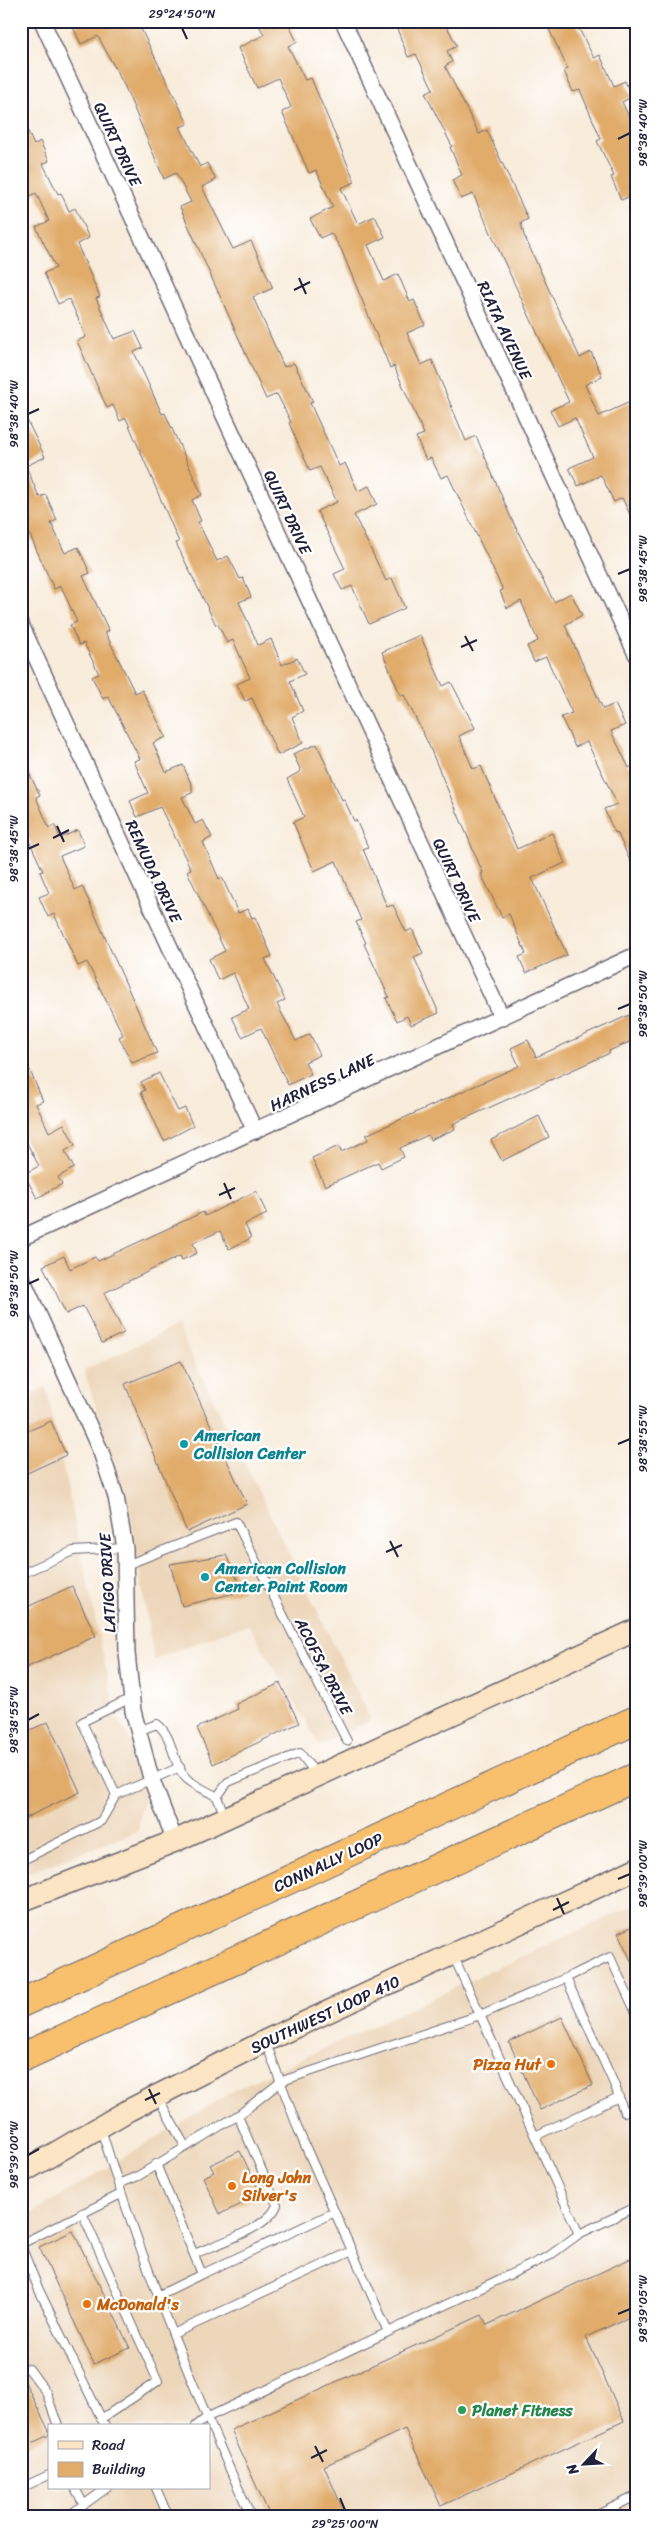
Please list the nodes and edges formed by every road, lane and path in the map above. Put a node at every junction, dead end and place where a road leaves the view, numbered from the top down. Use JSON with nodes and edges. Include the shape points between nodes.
{"nodes":[{"id":1,"x":42,"y":21,"type":"edge"},
{"id":2,"x":343,"y":21,"type":"edge"},
{"id":3,"x":21,"y":625,"type":"edge"},
{"id":4,"x":636,"y":654,"type":"edge"},
{"id":5,"x":636,"y":956,"type":"edge"},
{"id":6,"x":502,"y":1018,"type":"junction"},
{"id":7,"x":256,"y":1131,"type":"junction"},
{"id":8,"x":21,"y":1238,"type":"edge"},
{"id":9,"x":21,"y":1276,"type":"edge"},
{"id":10,"x":125,"y":1548,"type":"junction"},
{"id":11,"x":126,"y":1565,"type":"junction"},
{"id":12,"x":21,"y":1574,"type":"edge"},
{"id":13,"x":636,"y":1630,"type":"edge"},
{"id":14,"x":132,"y":1698,"type":"junction"},
{"id":15,"x":636,"y":1720,"type":"edge"},
{"id":16,"x":138,"y":1731,"type":"junction"},
{"id":17,"x":347,"y":1741,"type":"dead end"},
{"id":18,"x":180,"y":1767,"type":"junction"},
{"id":19,"x":318,"y":1776,"type":"junction"},
{"id":20,"x":636,"y":1777,"type":"edge"},
{"id":21,"x":151,"y":1778,"type":"junction"},
{"id":22,"x":116,"y":1795,"type":"junction"},
{"id":23,"x":217,"y":1797,"type":"junction"},
{"id":24,"x":226,"y":1818,"type":"junction"},
{"id":25,"x":175,"y":1841,"type":"junction"},
{"id":26,"x":21,"y":1861,"type":"edge"},
{"id":27,"x":636,"y":1869,"type":"edge"},
{"id":28,"x":21,"y":1901,"type":"edge"},
{"id":29,"x":452,"y":1954,"type":"junction"},
{"id":30,"x":566,"y":1978,"type":"junction"},
{"id":31,"x":21,"y":2003,"type":"edge"},
{"id":32,"x":636,"y":2013,"type":"edge"},
{"id":33,"x":480,"y":2015,"type":"junction"},
{"id":34,"x":265,"y":2041,"type":"junction"},
{"id":35,"x":21,"y":2058,"type":"edge"},
{"id":36,"x":282,"y":2081,"type":"junction"},
{"id":37,"x":157,"y":2096,"type":"junction"},
{"id":38,"x":619,"y":2097,"type":"junction"},
{"id":39,"x":636,"y":2107,"type":"edge"},
{"id":40,"x":238,"y":2116,"type":"junction"},
{"id":41,"x":101,"y":2127,"type":"junction"},
{"id":42,"x":535,"y":2136,"type":"junction"},
{"id":43,"x":185,"y":2146,"type":"junction"},
{"id":44,"x":156,"y":2164,"type":"junction"},
{"id":45,"x":21,"y":2173,"type":"edge"},
{"id":46,"x":118,"y":2184,"type":"junction"},
{"id":47,"x":121,"y":2194,"type":"junction"},
{"id":48,"x":636,"y":2207,"type":"edge"},
{"id":49,"x":335,"y":2212,"type":"junction"},
{"id":50,"x":82,"y":2213,"type":"junction"},
{"id":51,"x":579,"y":2234,"type":"junction"},
{"id":52,"x":21,"y":2245,"type":"edge"},
{"id":53,"x":352,"y":2251,"type":"junction"},
{"id":54,"x":194,"y":2254,"type":"junction"},
{"id":55,"x":202,"y":2274,"type":"junction"},
{"id":56,"x":158,"y":2295,"type":"junction"},
{"id":57,"x":388,"y":2332,"type":"junction"},
{"id":58,"x":173,"y":2334,"type":"junction"},
{"id":59,"x":21,"y":2368,"type":"edge"},
{"id":60,"x":206,"y":2418,"type":"junction"},
{"id":61,"x":103,"y":2422,"type":"edge"},
{"id":62,"x":57,"y":2424,"type":"edge"},
{"id":63,"x":198,"y":2424,"type":"edge"},
{"id":64,"x":209,"y":2424,"type":"edge"},
{"id":65,"x":210,"y":2427,"type":"edge"},
{"id":66,"x":48,"y":2475,"type":"edge"},
{"id":67,"x":21,"y":2488,"type":"edge"},
{"id":68,"x":76,"y":2490,"type":"edge"},
{"id":69,"x":104,"y":2490,"type":"edge"},
{"id":70,"x":157,"y":2490,"type":"edge"},
{"id":71,"x":636,"y":2496,"type":"edge"},
{"id":72,"x":84,"y":2505,"type":"junction"},
{"id":73,"x":68,"y":2516,"type":"edge"},
{"id":74,"x":168,"y":2516,"type":"edge"},
{"id":75,"x":251,"y":2516,"type":"edge"},
{"id":76,"x":595,"y":2516,"type":"edge"}],
"edges":[{"from":1,"to":6,"type":"street","name":"QUIRT DRIVE"},
{"from":2,"to":4,"type":"street","name":"RIATA AVENUE"},
{"from":3,"to":7,"type":"street","name":"REMUDA DRIVE"},
{"from":5,"to":6,"type":"street","name":"HARNESS LANE"},
{"from":6,"to":7,"type":"street","name":"HARNESS LANE"},
{"from":7,"to":8,"type":"street","name":"HARNESS LANE"},
{"from":9,"to":10,"type":"street","name":"LATIGO DRIVE","via":[[101,1452],[116,1497]]},
{"from":10,"to":11,"type":"street","name":"LATIGO DRIVE"},
{"from":10,"to":12,"type":"lane","via":[[73,1551]]},
{"from":11,"to":14,"type":"street","name":"LATIGO DRIVE","via":[[127,1653]]},
{"from":11,"to":17,"type":"lane","name":"ACOFSA DRIVE","via":[[236,1522]]},
{"from":13,"to":19,"type":"main road"},
{"from":14,"to":16,"type":"street","name":"LATIGO DRIVE"},
{"from":14,"to":22,"type":"lane","via":[[82,1722]]},
{"from":15,"to":31,"type":"highway","name":"CONNALLY LOOP"},
{"from":16,"to":18,"type":"lane","via":[[157,1724],[166,1731]]},
{"from":16,"to":21,"type":"street","name":"LATIGO DRIVE"},
{"from":18,"to":21,"type":"lane"},
{"from":18,"to":23,"type":"lane","via":[[187,1779]]},
{"from":19,"to":23,"type":"lane","via":[[300,1753],[228,1782]]},
{"from":19,"to":24,"type":"main road"},
{"from":20,"to":35,"type":"highway"},
{"from":21,"to":22,"type":"lane"},
{"from":21,"to":25,"type":"street","name":"LATIGO DRIVE"},
{"from":22,"to":26,"type":"lane","via":[[100,1821]]},
{"from":23,"to":24,"type":"lane"},
{"from":24,"to":25,"type":"main road"},
{"from":25,"to":28,"type":"main road"},
{"from":27,"to":29,"type":"main road","name":"SOUTHWEST LOOP 410"},
{"from":29,"to":33,"type":"lane"},
{"from":29,"to":34,"type":"main road","name":"SOUTHWEST LOOP 410"},
{"from":30,"to":32,"type":"lane","via":[[610,1958]]},
{"from":30,"to":33,"type":"lane"},
{"from":30,"to":38,"type":"lane"},
{"from":33,"to":36,"type":"lane"},
{"from":33,"to":42,"type":"lane"},
{"from":34,"to":36,"type":"lane"},
{"from":34,"to":37,"type":"main road","name":"SOUTHWEST LOOP 410"},
{"from":36,"to":40,"type":"lane"},
{"from":36,"to":49,"type":"lane","via":[[300,2134]]},
{"from":37,"to":41,"type":"main road","name":"SOUTHWEST LOOP 410"},
{"from":37,"to":43,"type":"lane"},
{"from":38,"to":39,"type":"lane","via":[[624,2112]]},
{"from":38,"to":42,"type":"lane"},
{"from":40,"to":43,"type":"lane"},
{"from":40,"to":54,"type":"lane","via":[[277,2205],[274,2214],[264,2222]]},
{"from":41,"to":45,"type":"main road","name":"SOUTHWEST LOOP 410"},
{"from":41,"to":46,"type":"lane"},
{"from":42,"to":51,"type":"lane"},
{"from":43,"to":44,"type":"lane"},
{"from":44,"to":46,"type":"lane"},
{"from":44,"to":54,"type":"lane"},
{"from":46,"to":47,"type":"lane"},
{"from":47,"to":50,"type":"lane"},
{"from":47,"to":56,"type":"lane"},
{"from":48,"to":51,"type":"lane"},
{"from":49,"to":53,"type":"lane"},
{"from":49,"to":55,"type":"lane"},
{"from":50,"to":52,"type":"lane"},
{"from":50,"to":61,"type":"lane","via":[[158,2381]]},
{"from":51,"to":57,"type":"lane","via":[[549,2256]]},
{"from":52,"to":61,"type":"lane","via":[[39,2290]]},
{"from":53,"to":57,"type":"lane"},
{"from":53,"to":58,"type":"lane"},
{"from":54,"to":55,"type":"lane"},
{"from":55,"to":56,"type":"lane"},
{"from":56,"to":58,"type":"lane"},
{"from":57,"to":60,"type":"lane"},
{"from":58,"to":60,"type":"lane"},
{"from":59,"to":62,"type":"lane","via":[[29,2369],[46,2392]]},
{"from":60,"to":63,"type":"lane"},
{"from":60,"to":64,"type":"lane"},
{"from":65,"to":75,"type":"lane"},
{"from":66,"to":67,"type":"lane"},
{"from":68,"to":72,"type":"lane"},
{"from":69,"to":72,"type":"lane"},
{"from":70,"to":74,"type":"lane"},
{"from":71,"to":76,"type":"lane"},
{"from":72,"to":73,"type":"lane"}]}
